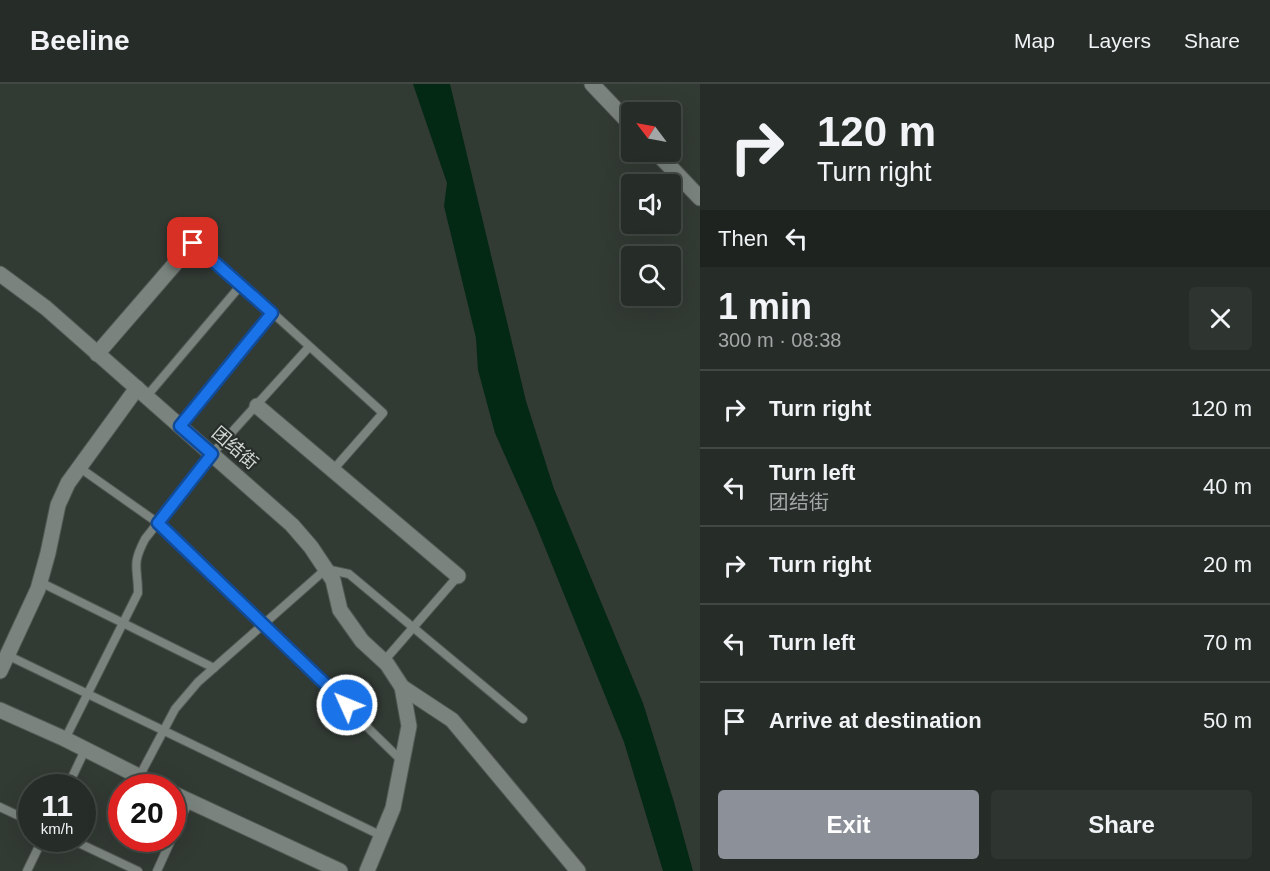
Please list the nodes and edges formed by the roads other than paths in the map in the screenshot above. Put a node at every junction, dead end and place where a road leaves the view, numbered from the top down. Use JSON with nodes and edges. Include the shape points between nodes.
{"nodes":[{"id":1,"x":592,"y":84,"type":"edge"},
{"id":2,"x":621,"y":114,"type":"edge"},
{"id":3,"x":666,"y":162,"type":"edge"},
{"id":4,"x":700,"y":198,"type":"edge"},
{"id":5,"x":193,"y":243,"type":"joint"},
{"id":6,"x":0,"y":274,"type":"edge"},
{"id":7,"x":241,"y":285,"type":"junction"},
{"id":8,"x":272,"y":313,"type":"junction"},
{"id":9,"x":309,"y":346,"type":"junction"},
{"id":10,"x":97,"y":354,"type":"junction"},
{"id":11,"x":141,"y":392,"type":"junction"},
{"id":12,"x":257,"y":406,"type":"junction"},
{"id":13,"x":180,"y":426,"type":"junction"},
{"id":14,"x":212,"y":454,"type":"junction"},
{"id":15,"x":80,"y":468,"type":"junction"},
{"id":16,"x":333,"y":470,"type":"junction"},
{"id":17,"x":158,"y":523,"type":"junction"},
{"id":18,"x":326,"y":569,"type":"junction"},
{"id":19,"x":458,"y":576,"type":"joint"},
{"id":20,"x":40,"y":582,"type":"junction"},
{"id":21,"x":123,"y":623,"type":"junction"},
{"id":22,"x":263,"y":624,"type":"junction"},
{"id":23,"x":413,"y":628,"type":"junction"},
{"id":24,"x":7,"y":655,"type":"junction"},
{"id":25,"x":384,"y":661,"type":"junction"},
{"id":26,"x":214,"y":668,"type":"junction"},
{"id":27,"x":0,"y":671,"type":"edge"},
{"id":28,"x":402,"y":687,"type":"junction"},
{"id":29,"x":88,"y":693,"type":"junction"},
{"id":30,"x":0,"y":710,"type":"edge"},
{"id":31,"x":523,"y":719,"type":"dead end"},
{"id":32,"x":164,"y":729,"type":"junction"},
{"id":33,"x":65,"y":739,"type":"junction"},
{"id":34,"x":85,"y":750,"type":"junction"},
{"id":35,"x":402,"y":761,"type":"junction"},
{"id":36,"x":74,"y":774,"type":"edge"},
{"id":37,"x":134,"y":774,"type":"edge"},
{"id":38,"x":142,"y":774,"type":"edge"},
{"id":39,"x":186,"y":800,"type":"edge"},
{"id":40,"x":189,"y":801,"type":"junction"},
{"id":41,"x":0,"y":807,"type":"edge"},
{"id":42,"x":186,"y":808,"type":"edge"},
{"id":43,"x":18,"y":815,"type":"edge"},
{"id":44,"x":382,"y":836,"type":"junction"},
{"id":45,"x":96,"y":851,"type":"edge"},
{"id":46,"x":36,"y":852,"type":"edge"},
{"id":47,"x":166,"y":852,"type":"edge"},
{"id":48,"x":27,"y":871,"type":"edge"},
{"id":49,"x":138,"y":871,"type":"edge"},
{"id":50,"x":157,"y":871,"type":"edge"},
{"id":51,"x":340,"y":871,"type":"edge"},
{"id":52,"x":368,"y":871,"type":"edge"},
{"id":53,"x":578,"y":871,"type":"edge"}],
"edges":[{"from":1,"to":2,"type":"street"},
{"from":3,"to":4,"type":"street"},
{"from":5,"to":7,"type":"lane"},
{"from":5,"to":10,"type":"street"},
{"from":6,"to":10,"type":"street","name":"团结街","via":[[46,308]]},
{"from":7,"to":8,"type":"lane"},
{"from":7,"to":11,"type":"lane"},
{"from":8,"to":9,"type":"lane"},
{"from":8,"to":13,"type":"lane"},
{"from":9,"to":12,"type":"lane"},
{"from":9,"to":16,"type":"lane","via":[[383,413]]},
{"from":10,"to":11,"type":"street","name":"团结街"},
{"from":11,"to":13,"type":"street","name":"团结街"},
{"from":11,"to":15,"type":"street"},
{"from":12,"to":14,"type":"lane"},
{"from":12,"to":16,"type":"street"},
{"from":13,"to":14,"type":"street","name":"团结街"},
{"from":14,"to":17,"type":"lane"},
{"from":14,"to":18,"type":"street","name":"团结街","via":[[292,525]]},
{"from":15,"to":17,"type":"lane"},
{"from":15,"to":20,"type":"street","via":[[58,505]]},
{"from":16,"to":19,"type":"street"},
{"from":17,"to":21,"type":"lane","via":[[137,555],[134,566],[138,593]]},
{"from":17,"to":22,"type":"lane"},
{"from":18,"to":22,"type":"lane"},
{"from":18,"to":23,"type":"lane","via":[[349,574]]},
{"from":18,"to":25,"type":"street","name":"团结街","via":[[333,580],[340,610],[362,641]]},
{"from":19,"to":23,"type":"lane"},
{"from":20,"to":21,"type":"lane"},
{"from":20,"to":24,"type":"street"},
{"from":21,"to":26,"type":"lane"},
{"from":21,"to":29,"type":"lane"},
{"from":22,"to":26,"type":"lane"},
{"from":22,"to":35,"type":"lane"},
{"from":23,"to":25,"type":"lane"},
{"from":23,"to":31,"type":"lane"},
{"from":24,"to":27,"type":"street"},
{"from":24,"to":29,"type":"lane"},
{"from":25,"to":28,"type":"street","name":"团结街"},
{"from":26,"to":32,"type":"lane","via":[[186,695]]},
{"from":28,"to":35,"type":"street","via":[[409,726]]},
{"from":28,"to":53,"type":"street","via":[[452,720]]},
{"from":29,"to":32,"type":"lane"},
{"from":29,"to":33,"type":"lane"},
{"from":30,"to":33,"type":"street"},
{"from":32,"to":38,"type":"lane"},
{"from":32,"to":44,"type":"lane"},
{"from":33,"to":34,"type":"street"},
{"from":34,"to":36,"type":"lane"},
{"from":34,"to":37,"type":"street"},
{"from":35,"to":44,"type":"street","via":[[393,808]]},
{"from":39,"to":40,"type":"street"},
{"from":40,"to":42,"type":"lane"},
{"from":40,"to":51,"type":"street"},
{"from":41,"to":43,"type":"lane"},
{"from":44,"to":52,"type":"street"},
{"from":45,"to":49,"type":"lane"},
{"from":46,"to":48,"type":"lane"},
{"from":47,"to":50,"type":"lane"}]}
